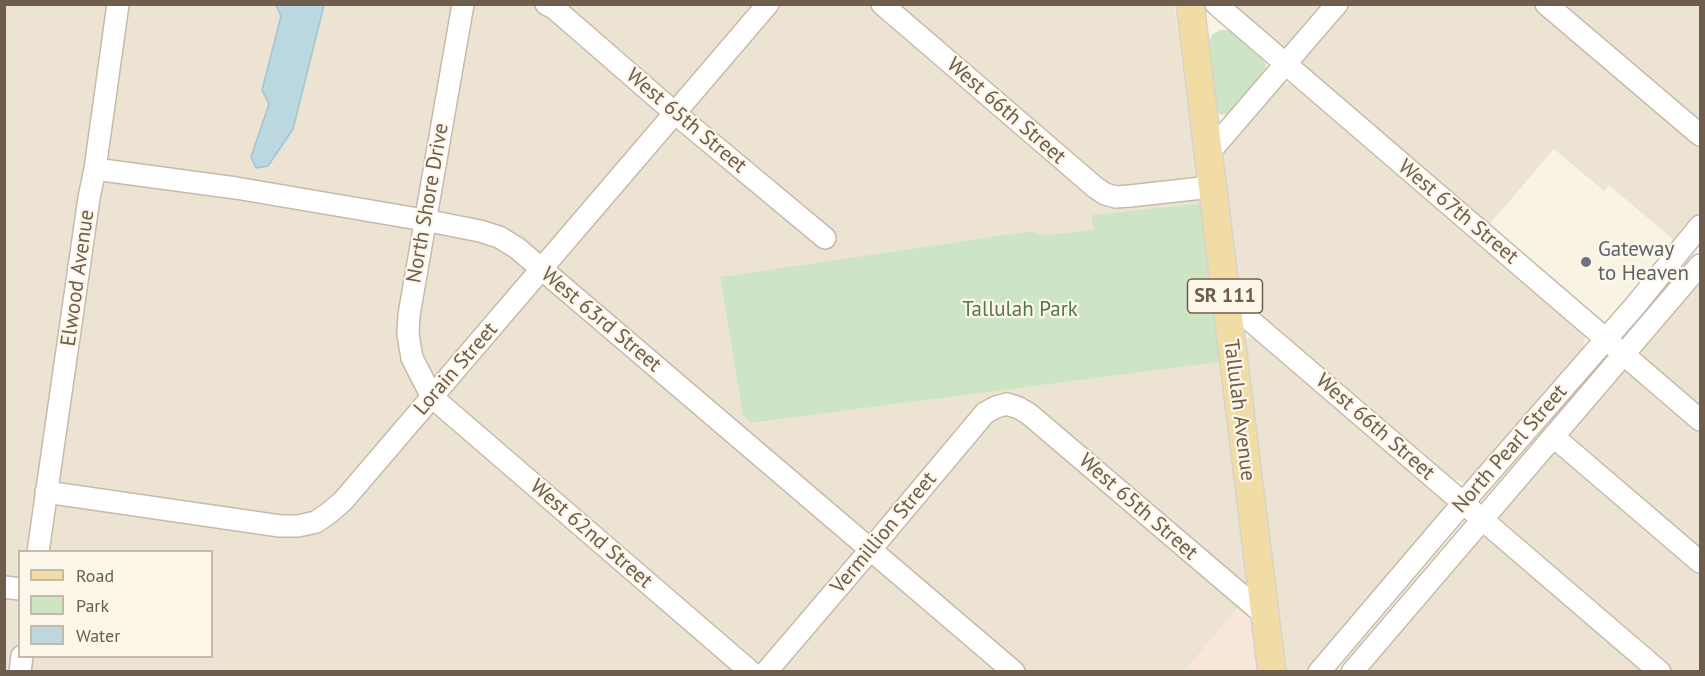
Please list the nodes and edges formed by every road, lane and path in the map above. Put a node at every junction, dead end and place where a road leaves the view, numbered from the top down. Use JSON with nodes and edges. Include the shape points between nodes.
{"nodes":[{"id":1,"x":118,"y":4,"type":"edge"},
{"id":2,"x":463,"y":4,"type":"edge"},
{"id":3,"x":546,"y":4,"type":"edge"},
{"id":4,"x":768,"y":4,"type":"edge"},
{"id":5,"x":882,"y":4,"type":"edge"},
{"id":6,"x":1190,"y":4,"type":"edge"},
{"id":7,"x":1216,"y":4,"type":"edge"},
{"id":8,"x":1336,"y":4,"type":"edge"},
{"id":9,"x":1546,"y":4,"type":"edge"},
{"id":10,"x":1285,"y":64,"type":"junction"},
{"id":11,"x":676,"y":114,"type":"junction"},
{"id":12,"x":1701,"y":135,"type":"edge"},
{"id":13,"x":1208,"y":154,"type":"junction"},
{"id":14,"x":95,"y":169,"type":"junction"},
{"id":15,"x":1211,"y":188,"type":"junction"},
{"id":16,"x":424,"y":220,"type":"junction"},
{"id":17,"x":1701,"y":226,"type":"edge"},
{"id":18,"x":825,"y":238,"type":"dead end"},
{"id":19,"x":1701,"y":265,"type":"edge"},
{"id":20,"x":542,"y":269,"type":"junction"},
{"id":21,"x":1226,"y":302,"type":"junction"},
{"id":22,"x":1606,"y":338,"type":"junction"},
{"id":23,"x":1624,"y":354,"type":"junction"},
{"id":24,"x":432,"y":397,"type":"junction"},
{"id":25,"x":1007,"y":404,"type":"joint"},
{"id":26,"x":1701,"y":420,"type":"edge"},
{"id":27,"x":1554,"y":437,"type":"junction"},
{"id":28,"x":46,"y":492,"type":"junction"},
{"id":29,"x":1463,"y":503,"type":"junction"},
{"id":30,"x":1483,"y":520,"type":"junction"},
{"id":31,"x":871,"y":549,"type":"junction"},
{"id":32,"x":38,"y":550,"type":"edge"},
{"id":33,"x":1701,"y":562,"type":"edge"},
{"id":34,"x":1266,"y":616,"type":"junction"},
{"id":35,"x":751,"y":672,"type":"edge"},
{"id":36,"x":766,"y":672,"type":"edge"},
{"id":37,"x":1014,"y":672,"type":"edge"},
{"id":38,"x":1272,"y":672,"type":"edge"},
{"id":39,"x":1319,"y":672,"type":"edge"},
{"id":40,"x":1352,"y":672,"type":"edge"},
{"id":41,"x":1660,"y":672,"type":"edge"}],
"edges":[{"from":1,"to":14,"type":"street","name":"Elwood Avenue"},
{"from":2,"to":16,"type":"street","name":"North Shore Drive"},
{"from":3,"to":11,"type":"street","name":"West 65th Street"},
{"from":4,"to":11,"type":"street","name":"Lorain Street"},
{"from":5,"to":15,"type":"street","name":"West 66th Street","via":[[1105,194],[1130,196]]},
{"from":6,"to":13,"type":"main road","name":"Tallulah Avenue","number":"SR 111"},
{"from":7,"to":10,"type":"street","name":"West 67th Street"},
{"from":8,"to":10,"type":"street"},
{"from":9,"to":12,"type":"street"},
{"from":10,"to":13,"type":"street"},
{"from":10,"to":22,"type":"street","name":"West 67th Street"},
{"from":11,"to":18,"type":"street","name":"West 65th Street"},
{"from":11,"to":20,"type":"street","name":"Lorain Street"},
{"from":13,"to":15,"type":"main road","name":"Tallulah Avenue","number":"SR 111"},
{"from":14,"to":16,"type":"street","name":"West 63rd Street"},
{"from":14,"to":28,"type":"street","name":"Elwood Avenue"},
{"from":15,"to":21,"type":"main road","name":"Tallulah Avenue","number":"SR 111"},
{"from":16,"to":20,"type":"street","name":"West 63rd Street","via":[[499,237]]},
{"from":16,"to":24,"type":"street","name":"North Shore Drive","via":[[408,334],[412,358]]},
{"from":17,"to":22,"type":"street","name":"North Pearl Street"},
{"from":19,"to":23,"type":"street","name":"North Pearl Street"},
{"from":20,"to":24,"type":"street","name":"Lorain Street"},
{"from":20,"to":31,"type":"street","name":"West 63rd Street"},
{"from":21,"to":29,"type":"street","name":"West 66th Street"},
{"from":21,"to":34,"type":"main road","name":"Tallulah Avenue","number":"SR 111"},
{"from":22,"to":23,"type":"street","name":"West 67th Street"},
{"from":22,"to":29,"type":"street","name":"North Pearl Street"},
{"from":23,"to":26,"type":"street","name":"West 67th Street"},
{"from":23,"to":27,"type":"street","name":"North Pearl Street"},
{"from":24,"to":28,"type":"street","name":"Lorain Street","via":[[343,501],[316,522],[279,526]]},
{"from":24,"to":35,"type":"street","name":"West 62nd Street"},
{"from":25,"to":31,"type":"street","name":"Vermillion Street","via":[[985,413]]},
{"from":25,"to":34,"type":"street","name":"West 65th Street","via":[[1029,414]]},
{"from":27,"to":30,"type":"street","name":"North Pearl Street"},
{"from":27,"to":33,"type":"street"},
{"from":28,"to":32,"type":"street","name":"Elwood Avenue"},
{"from":29,"to":30,"type":"street","name":"West 66th Street"},
{"from":29,"to":39,"type":"street","name":"North Pearl Street"},
{"from":30,"to":40,"type":"street","name":"North Pearl Street"},
{"from":30,"to":41,"type":"street","name":"West 66th Street"},
{"from":31,"to":36,"type":"street","name":"Vermillion Street"},
{"from":31,"to":37,"type":"street","name":"West 63rd Street"},
{"from":34,"to":38,"type":"main road","name":"Tallulah Avenue","number":"SR 111"}]}
